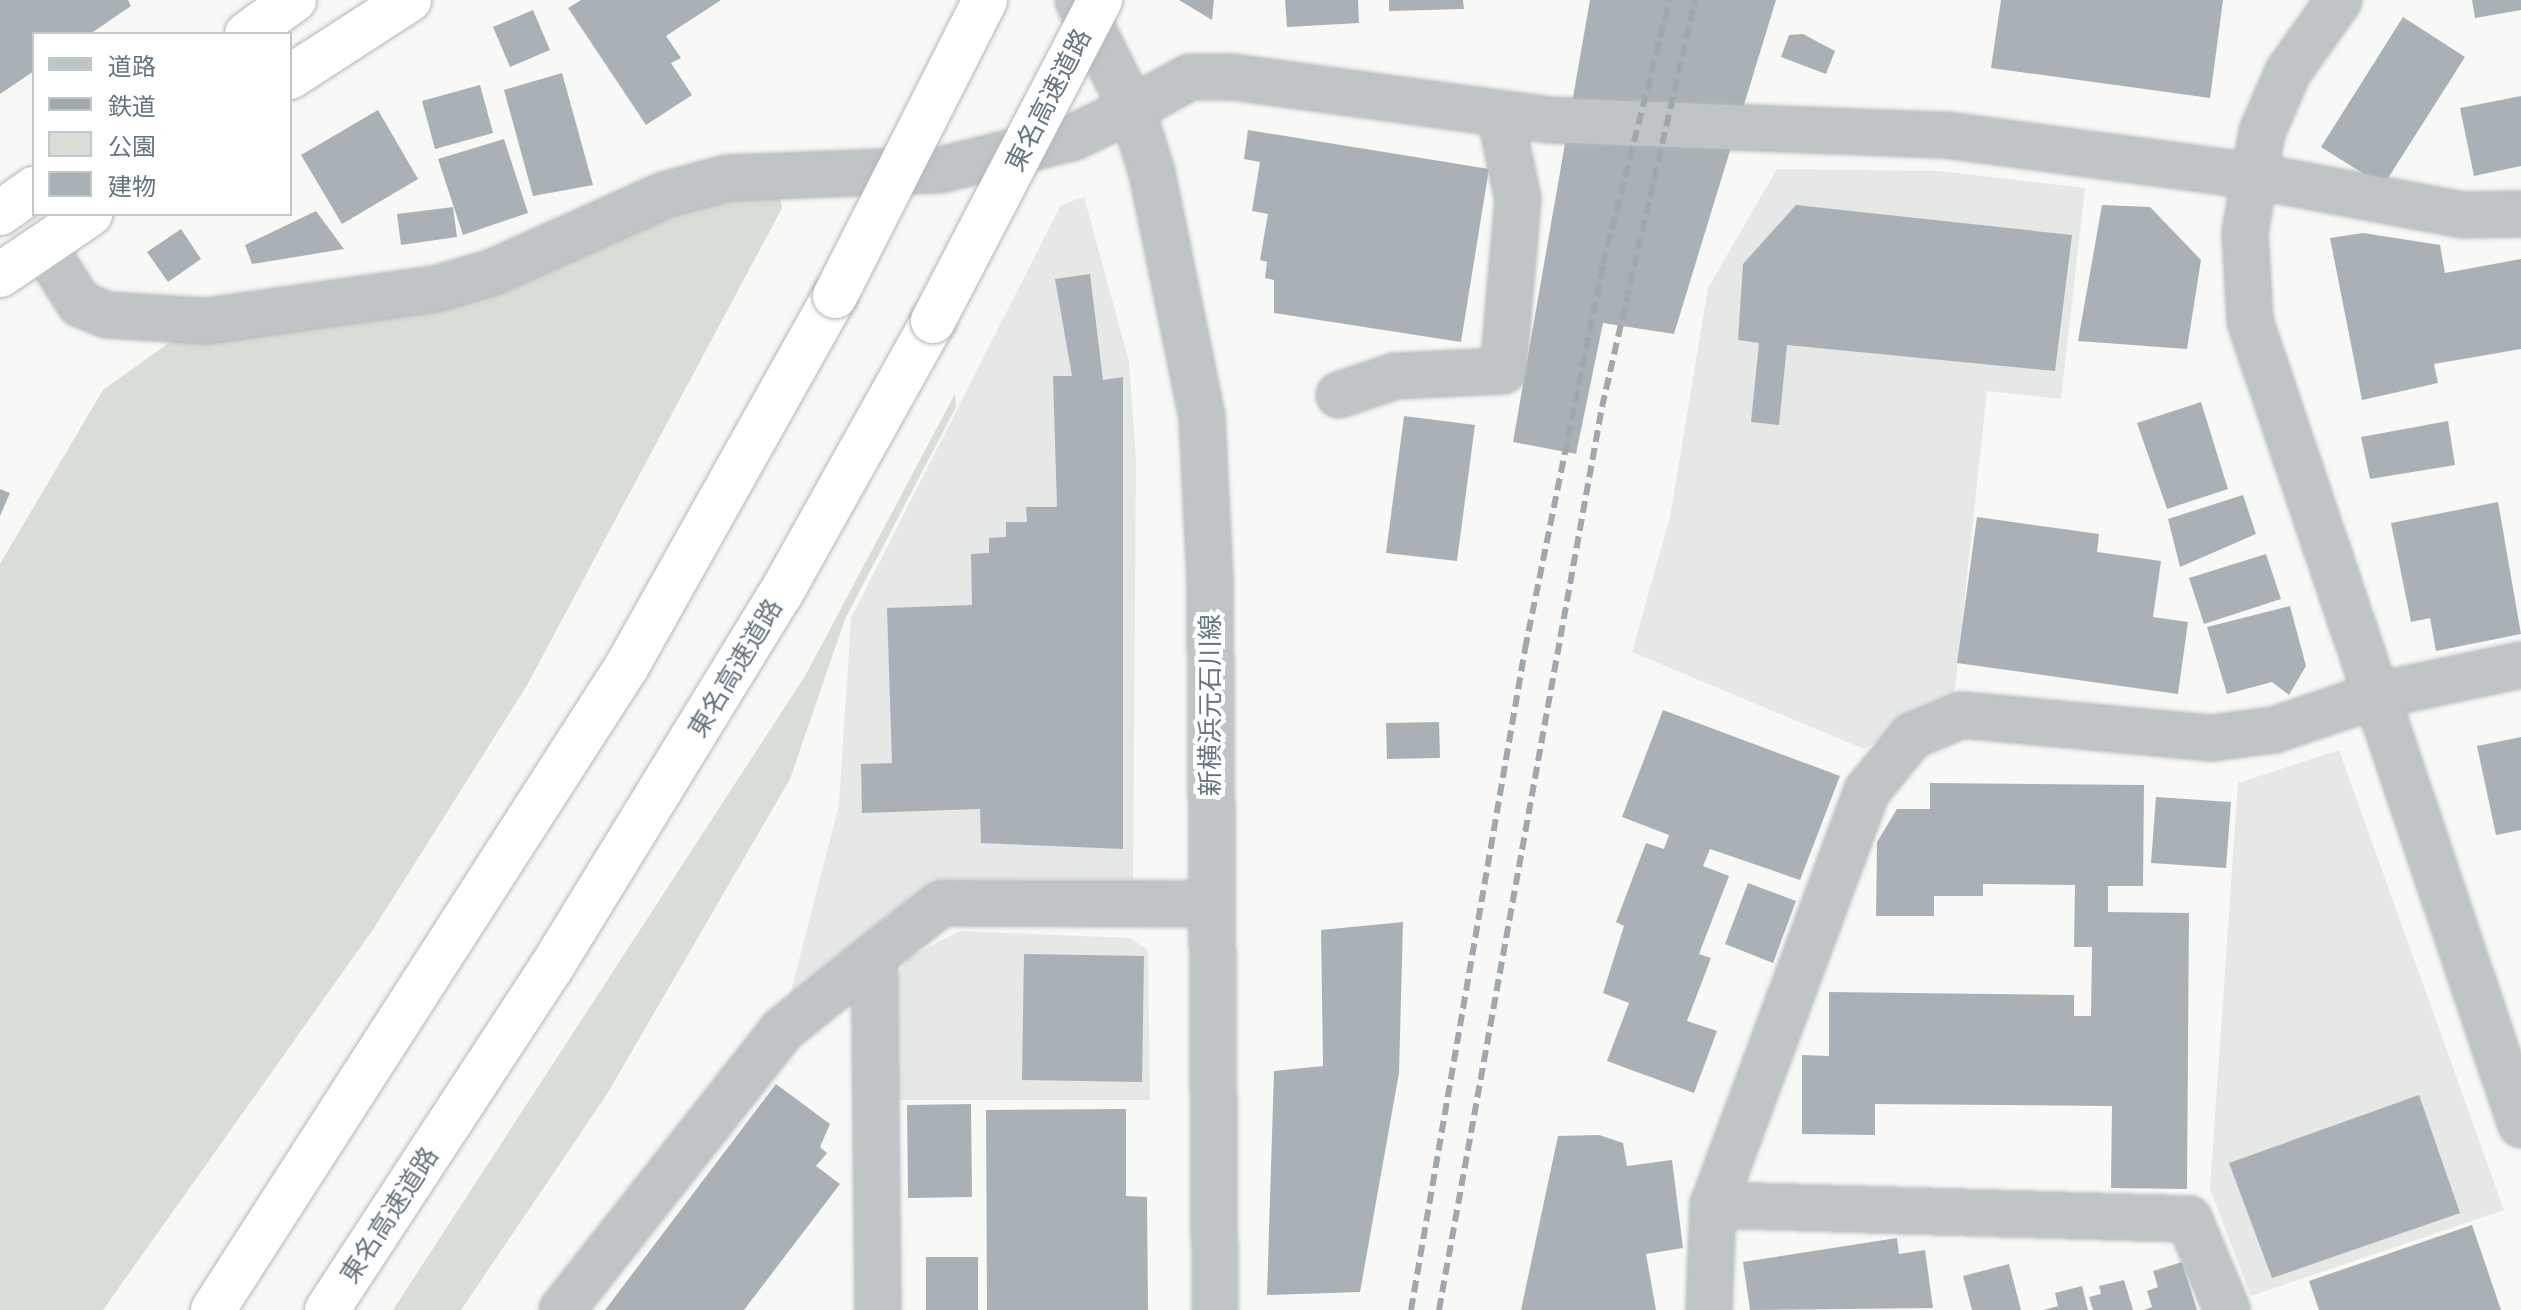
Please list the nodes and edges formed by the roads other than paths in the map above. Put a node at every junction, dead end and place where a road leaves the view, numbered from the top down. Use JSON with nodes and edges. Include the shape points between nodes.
{"nodes":[{"id":1,"x":294,"y":0,"type":"edge"},
{"id":2,"x":409,"y":0,"type":"edge"},
{"id":3,"x":985,"y":0,"type":"edge"},
{"id":4,"x":1078,"y":0,"type":"edge"},
{"id":5,"x":1100,"y":0,"type":"edge"},
{"id":6,"x":2339,"y":0,"type":"edge"},
{"id":7,"x":250,"y":32,"type":"edge"},
{"id":8,"x":292,"y":76,"type":"edge"},
{"id":9,"x":1132,"y":109,"type":"junction"},
{"id":10,"x":1500,"y":114,"type":"junction"},
{"id":11,"x":2254,"y":176,"type":"junction"},
{"id":12,"x":32,"y":190,"type":"edge"},
{"id":13,"x":0,"y":213,"type":"edge"},
{"id":14,"x":2521,"y":214,"type":"edge"},
{"id":15,"x":87,"y":216,"type":"edge"},
{"id":16,"x":43,"y":246,"type":"junction"},
{"id":17,"x":3,"y":273,"type":"edge"},
{"id":18,"x":1339,"y":395,"type":"dead end"},
{"id":19,"x":2521,"y":665,"type":"edge"},
{"id":20,"x":2374,"y":696,"type":"junction"},
{"id":21,"x":1210,"y":904,"type":"junction"},
{"id":22,"x":874,"y":956,"type":"junction"},
{"id":23,"x":2521,"y":1125,"type":"edge"},
{"id":24,"x":1713,"y":1205,"type":"junction"},
{"id":25,"x":213,"y":1310,"type":"edge"},
{"id":26,"x":327,"y":1310,"type":"edge"},
{"id":27,"x":562,"y":1310,"type":"edge"},
{"id":28,"x":878,"y":1310,"type":"edge"},
{"id":29,"x":1215,"y":1310,"type":"edge"},
{"id":30,"x":1709,"y":1310,"type":"edge"},
{"id":31,"x":2227,"y":1310,"type":"edge"}],
"edges":[{"from":1,"to":7,"type":"highway"},
{"from":2,"to":8,"type":"highway"},
{"from":3,"to":25,"type":"highway","bridge":true,"via":[[835,296],[627,666]]},
{"from":4,"to":9,"type":"street","name":"新横浜元石川線"},
{"from":5,"to":26,"type":"highway","name":"東名高速道路","bridge":true,"via":[[933,321],[707,715]]},
{"from":6,"to":11,"type":"street","via":[[2288,72],[2262,132]]},
{"from":9,"to":10,"type":"street","via":[[1190,77],[1232,77]]},
{"from":9,"to":16,"type":"street","via":[[1074,137],[940,170],[727,178],[664,195],[493,272],[435,289],[206,321],[107,315],[80,304]]},
{"from":9,"to":21,"type":"street","name":"新横浜元石川線","via":[[1165,218],[1202,416],[1210,578]]},
{"from":10,"to":11,"type":"street","via":[[1946,135]]},
{"from":10,"to":18,"type":"street","via":[[1518,199],[1503,371],[1395,376]]},
{"from":11,"to":14,"type":"street","via":[[2462,215]]},
{"from":11,"to":20,"type":"street","via":[[2244,248],[2250,321]]},
{"from":12,"to":13,"type":"highway"},
{"from":15,"to":16,"type":"highway"},
{"from":16,"to":17,"type":"highway"},
{"from":19,"to":20,"type":"street"},
{"from":20,"to":23,"type":"street"},
{"from":20,"to":24,"type":"street","via":[[2274,730],[2212,738],[1962,715],[1912,736],[1867,791]]},
{"from":21,"to":22,"type":"street","via":[[941,903]]},
{"from":21,"to":29,"type":"street","name":"新横浜元石川線"},
{"from":22,"to":27,"type":"street","via":[[782,1030]]},
{"from":22,"to":28,"type":"street"},
{"from":24,"to":30,"type":"street"},
{"from":24,"to":31,"type":"street","via":[[2189,1219]]}]}
